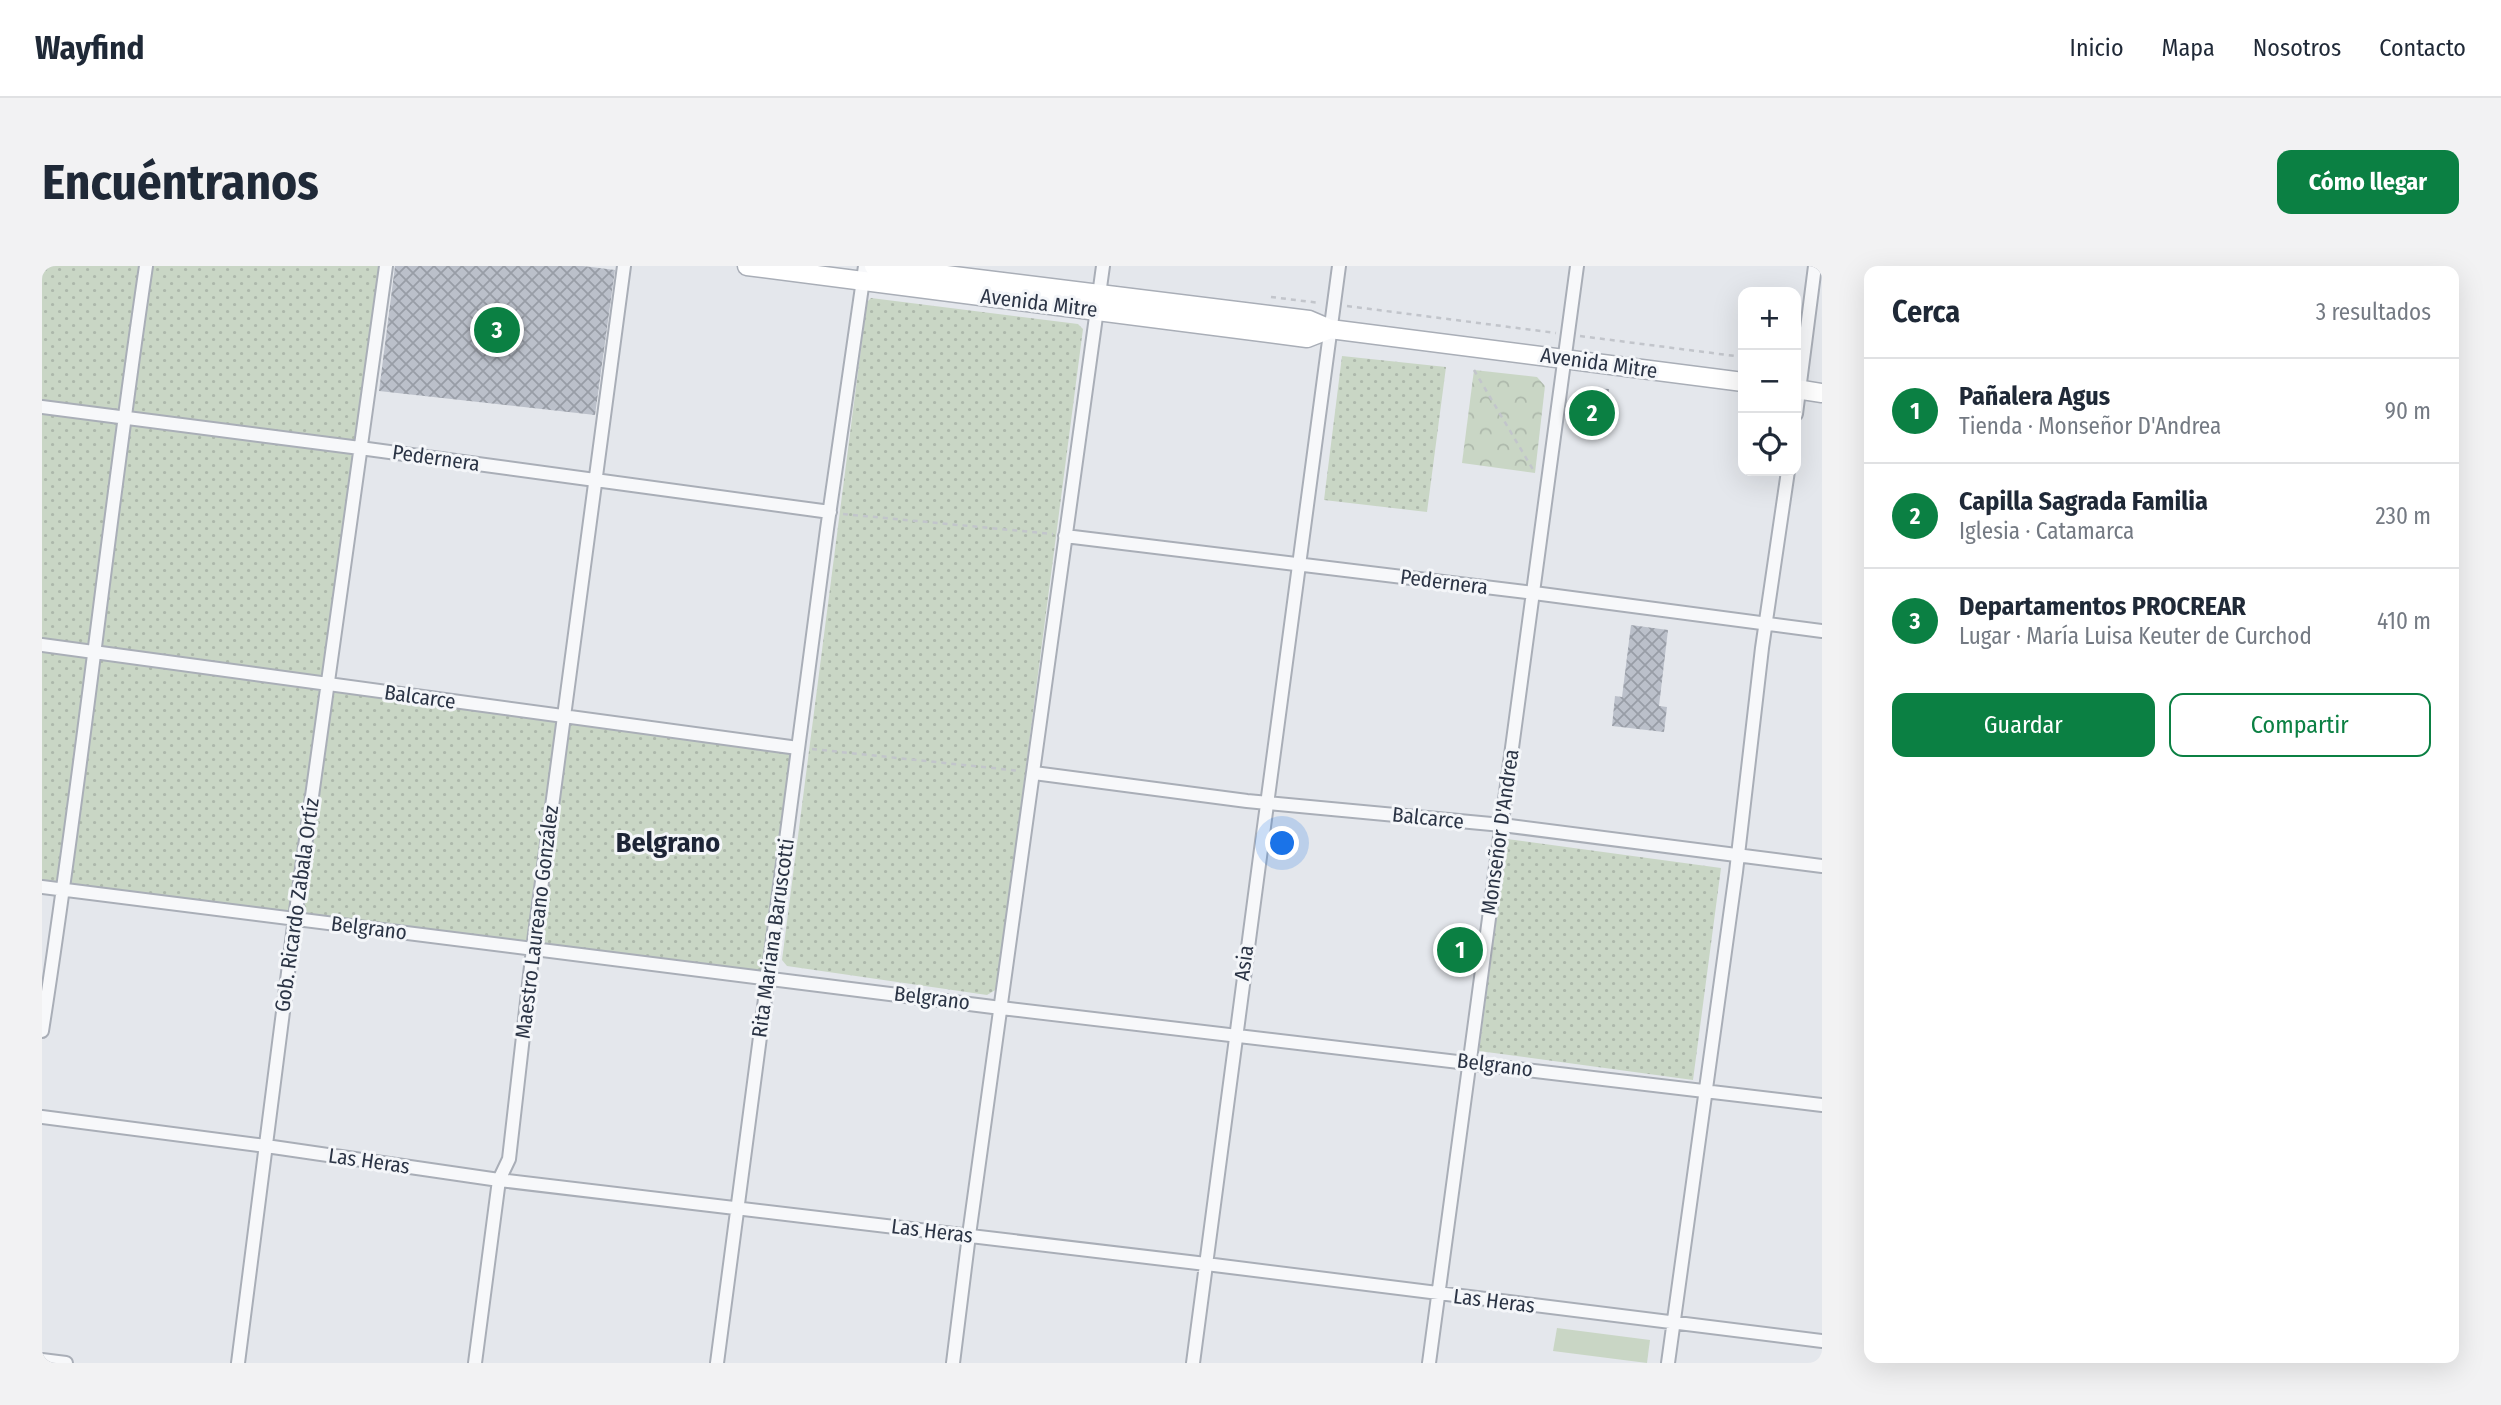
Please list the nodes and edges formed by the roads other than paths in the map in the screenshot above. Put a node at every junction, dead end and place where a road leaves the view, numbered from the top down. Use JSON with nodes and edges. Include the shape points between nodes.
{"nodes":[{"id":1,"x":146,"y":266,"type":"edge"},
{"id":2,"x":386,"y":266,"type":"edge"},
{"id":3,"x":624,"y":266,"type":"edge"},
{"id":4,"x":747,"y":266,"type":"edge"},
{"id":5,"x":1103,"y":266,"type":"edge"},
{"id":6,"x":1339,"y":266,"type":"edge"},
{"id":7,"x":1577,"y":266,"type":"edge"},
{"id":8,"x":1815,"y":266,"type":"edge"},
{"id":9,"x":867,"y":271,"type":"edge"},
{"id":10,"x":1098,"y":303,"type":"junction"},
{"id":11,"x":1330,"y":329,"type":"junction"},
{"id":12,"x":1565,"y":358,"type":"junction"},
{"id":13,"x":1801,"y":362,"type":"edge"},
{"id":14,"x":1738,"y":381,"type":"edge"},
{"id":15,"x":1801,"y":390,"type":"edge"},
{"id":16,"x":1822,"y":393,"type":"edge"},
{"id":17,"x":42,"y":407,"type":"edge"},
{"id":18,"x":124,"y":418,"type":"junction"},
{"id":19,"x":360,"y":448,"type":"junction"},
{"id":20,"x":1787,"y":476,"type":"edge"},
{"id":21,"x":596,"y":480,"type":"junction"},
{"id":22,"x":830,"y":512,"type":"junction"},
{"id":23,"x":1065,"y":536,"type":"junction"},
{"id":24,"x":1300,"y":565,"type":"junction"},
{"id":25,"x":1534,"y":593,"type":"junction"},
{"id":26,"x":1766,"y":624,"type":"junction"},
{"id":27,"x":1822,"y":631,"type":"edge"},
{"id":28,"x":42,"y":645,"type":"edge"},
{"id":29,"x":94,"y":652,"type":"junction"},
{"id":30,"x":327,"y":684,"type":"junction"},
{"id":31,"x":563,"y":717,"type":"junction"},
{"id":32,"x":798,"y":748,"type":"junction"},
{"id":33,"x":1034,"y":773,"type":"junction"},
{"id":34,"x":1267,"y":802,"type":"junction"},
{"id":35,"x":1502,"y":825,"type":"junction"},
{"id":36,"x":1739,"y":854,"type":"junction"},
{"id":37,"x":1822,"y":866,"type":"edge"},
{"id":38,"x":42,"y":887,"type":"edge"},
{"id":39,"x":64,"y":890,"type":"junction"},
{"id":40,"x":295,"y":918,"type":"junction"},
{"id":41,"x":533,"y":949,"type":"junction"},
{"id":42,"x":767,"y":977,"type":"junction"},
{"id":43,"x":1001,"y":1008,"type":"junction"},
{"id":44,"x":42,"y":1031,"type":"edge"},
{"id":45,"x":1235,"y":1035,"type":"junction"},
{"id":46,"x":1468,"y":1062,"type":"junction"},
{"id":47,"x":1705,"y":1092,"type":"junction"},
{"id":48,"x":1822,"y":1105,"type":"edge"},
{"id":49,"x":42,"y":1117,"type":"edge"},
{"id":50,"x":266,"y":1146,"type":"junction"},
{"id":51,"x":499,"y":1180,"type":"junction"},
{"id":52,"x":737,"y":1208,"type":"junction"},
{"id":53,"x":969,"y":1235,"type":"junction"},
{"id":54,"x":1206,"y":1264,"type":"junction"},
{"id":55,"x":1437,"y":1294,"type":"junction"},
{"id":56,"x":1672,"y":1323,"type":"junction"},
{"id":57,"x":1822,"y":1341,"type":"edge"},
{"id":58,"x":42,"y":1360,"type":"edge"},
{"id":59,"x":66,"y":1363,"type":"edge"},
{"id":60,"x":238,"y":1363,"type":"edge"},
{"id":61,"x":475,"y":1363,"type":"edge"},
{"id":62,"x":716,"y":1363,"type":"edge"},
{"id":63,"x":953,"y":1363,"type":"edge"},
{"id":64,"x":1193,"y":1363,"type":"edge"},
{"id":65,"x":1429,"y":1363,"type":"edge"},
{"id":66,"x":1668,"y":1363,"type":"edge"}],
"edges":[{"from":1,"to":18,"type":"street"},
{"from":2,"to":19,"type":"street","name":"Gob. Ricardo Zabala Ortíz"},
{"from":3,"to":21,"type":"street","name":"Maestro Laureano González"},
{"from":4,"to":9,"type":"main road","name":"Avenida Mitre"},
{"from":5,"to":10,"type":"street"},
{"from":6,"to":11,"type":"street","name":"Asia"},
{"from":7,"to":12,"type":"street","name":"Monseñor D'Andrea"},
{"from":8,"to":13,"type":"street"},
{"from":9,"to":10,"type":"main road","name":"Avenida Mitre"},
{"from":9,"to":22,"type":"street","name":"Rita Mariana Baruscotti"},
{"from":10,"to":11,"type":"main road","name":"Avenida Mitre","via":[[1309,320]]},
{"from":10,"to":23,"type":"street"},
{"from":11,"to":12,"type":"main road","name":"Avenida Mitre"},
{"from":11,"to":24,"type":"street","name":"Asia"},
{"from":12,"to":14,"type":"main road","name":"Avenida Mitre"},
{"from":12,"to":25,"type":"street","name":"Monseñor D'Andrea"},
{"from":15,"to":16,"type":"main road"},
{"from":17,"to":18,"type":"street","name":"Pedernera"},
{"from":18,"to":19,"type":"street","name":"Pedernera"},
{"from":18,"to":29,"type":"street"},
{"from":19,"to":21,"type":"street","name":"Pedernera"},
{"from":19,"to":30,"type":"street","name":"Gob. Ricardo Zabala Ortíz"},
{"from":20,"to":26,"type":"street"},
{"from":21,"to":22,"type":"street","name":"Pedernera"},
{"from":21,"to":31,"type":"street","name":"Maestro Laureano González"},
{"from":22,"to":32,"type":"street","name":"Rita Mariana Baruscotti"},
{"from":23,"to":24,"type":"street","name":"Pedernera"},
{"from":23,"to":33,"type":"street"},
{"from":24,"to":25,"type":"street","name":"Pedernera"},
{"from":24,"to":34,"type":"street","name":"Asia"},
{"from":25,"to":26,"type":"street","name":"Pedernera"},
{"from":25,"to":35,"type":"street","name":"Monseñor D'Andrea"},
{"from":26,"to":27,"type":"street","name":"Pedernera"},
{"from":26,"to":36,"type":"street"},
{"from":28,"to":29,"type":"street","name":"Balcarce"},
{"from":29,"to":30,"type":"street","name":"Balcarce"},
{"from":29,"to":39,"type":"street"},
{"from":30,"to":31,"type":"street","name":"Balcarce"},
{"from":30,"to":40,"type":"street","name":"Gob. Ricardo Zabala Ortíz"},
{"from":31,"to":32,"type":"street","name":"Balcarce"},
{"from":31,"to":41,"type":"street","name":"Maestro Laureano González"},
{"from":32,"to":42,"type":"street","name":"Rita Mariana Baruscotti"},
{"from":33,"to":34,"type":"street","name":"Balcarce"},
{"from":33,"to":43,"type":"street"},
{"from":34,"to":35,"type":"street","name":"Balcarce"},
{"from":34,"to":45,"type":"street","name":"Asia"},
{"from":35,"to":36,"type":"street","name":"Balcarce"},
{"from":35,"to":46,"type":"street","name":"Monseñor D'Andrea"},
{"from":36,"to":37,"type":"street","name":"Balcarce"},
{"from":36,"to":47,"type":"street"},
{"from":38,"to":39,"type":"street","name":"Belgrano"},
{"from":39,"to":40,"type":"street","name":"Belgrano"},
{"from":39,"to":44,"type":"street"},
{"from":40,"to":41,"type":"street","name":"Belgrano"},
{"from":40,"to":50,"type":"street","name":"Gob. Ricardo Zabala Ortíz"},
{"from":41,"to":42,"type":"street","name":"Belgrano"},
{"from":41,"to":51,"type":"street","name":"Maestro Laureano González","via":[[509,1159]]},
{"from":42,"to":43,"type":"street","name":"Belgrano"},
{"from":42,"to":52,"type":"street","name":"Rita Mariana Baruscotti"},
{"from":43,"to":45,"type":"street","name":"Belgrano"},
{"from":43,"to":53,"type":"street"},
{"from":45,"to":46,"type":"street","name":"Belgrano"},
{"from":45,"to":54,"type":"street","name":"Asia"},
{"from":46,"to":47,"type":"street","name":"Belgrano"},
{"from":46,"to":55,"type":"street","name":"Monseñor D'Andrea"},
{"from":47,"to":48,"type":"street","name":"Belgrano"},
{"from":47,"to":56,"type":"street"},
{"from":49,"to":50,"type":"street","name":"Las Heras"},
{"from":50,"to":51,"type":"street","name":"Las Heras"},
{"from":50,"to":60,"type":"street","name":"Gob. Ricardo Zabala Ortíz"},
{"from":51,"to":52,"type":"street","name":"Las Heras"},
{"from":51,"to":61,"type":"street","name":"Maestro Laureano González"},
{"from":52,"to":53,"type":"street","name":"Las Heras"},
{"from":52,"to":62,"type":"street","name":"Rita Mariana Baruscotti"},
{"from":53,"to":54,"type":"street","name":"Las Heras"},
{"from":53,"to":63,"type":"street"},
{"from":54,"to":55,"type":"street","name":"Las Heras"},
{"from":54,"to":64,"type":"street","name":"Asia"},
{"from":55,"to":56,"type":"street","name":"Las Heras"},
{"from":55,"to":65,"type":"street","name":"Monseñor D'Andrea"},
{"from":56,"to":57,"type":"street","name":"Las Heras"},
{"from":56,"to":66,"type":"street"},
{"from":58,"to":59,"type":"street"}]}
